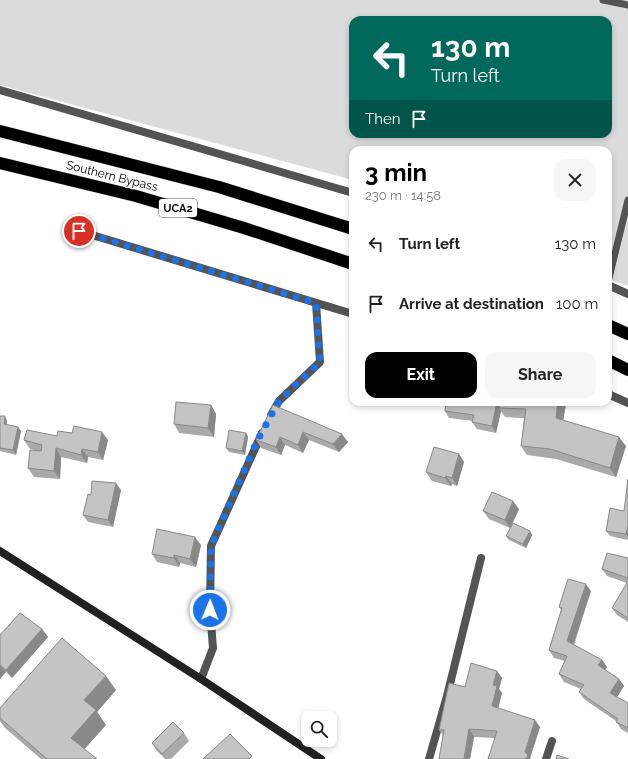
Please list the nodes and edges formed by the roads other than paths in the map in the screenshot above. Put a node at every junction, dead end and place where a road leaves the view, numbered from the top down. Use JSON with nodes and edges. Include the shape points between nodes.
{"nodes":[{"id":1,"x":603,"y":0,"type":"edge"},
{"id":2,"x":628,"y":5,"type":"edge"},
{"id":3,"x":0,"y":90,"type":"edge"},
{"id":4,"x":0,"y":131,"type":"edge"},
{"id":5,"x":0,"y":163,"type":"edge"},
{"id":6,"x":349,"y":192,"type":"edge"},
{"id":7,"x":628,"y":200,"type":"edge"},
{"id":8,"x":349,"y":228,"type":"edge"},
{"id":9,"x":79,"y":231,"type":"dead end"},
{"id":10,"x":349,"y":263,"type":"edge"},
{"id":11,"x":612,"y":266,"type":"edge"},
{"id":12,"x":612,"y":285,"type":"edge"},
{"id":13,"x":628,"y":294,"type":"edge"},
{"id":14,"x":316,"y":303,"type":"junction"},
{"id":15,"x":349,"y":313,"type":"edge"},
{"id":16,"x":612,"y":327,"type":"edge"},
{"id":17,"x":628,"y":334,"type":"edge"},
{"id":18,"x":612,"y":362,"type":"edge"},
{"id":19,"x":628,"y":370,"type":"edge"},
{"id":20,"x":612,"y":396,"type":"edge"},
{"id":21,"x":628,"y":403,"type":"edge"},
{"id":22,"x":0,"y":551,"type":"edge"},
{"id":23,"x":481,"y":558,"type":"dead end"},
{"id":24,"x":200,"y":679,"type":"junction"},
{"id":25,"x":552,"y":741,"type":"dead end"},
{"id":26,"x":321,"y":759,"type":"edge"},
{"id":27,"x":429,"y":759,"type":"edge"},
{"id":28,"x":546,"y":759,"type":"edge"}],
"edges":[{"from":1,"to":2,"type":"lane"},
{"from":3,"to":6,"type":"street"},
{"from":4,"to":8,"type":"highway","name":"Southern Bypass","number":"UCA2","via":[[219,187]]},
{"from":5,"to":10,"type":"highway","name":"Southern Bypass","number":"UCA2","via":[[136,196]]},
{"from":7,"to":11,"type":"lane"},
{"from":9,"to":14,"type":"street"},
{"from":12,"to":13,"type":"street"},
{"from":14,"to":15,"type":"street"},
{"from":14,"to":24,"type":"street","via":[[320,362],[279,401],[256,443],[211,546],[210,610],[213,648]]},
{"from":16,"to":17,"type":"highway"},
{"from":18,"to":19,"type":"highway"},
{"from":20,"to":21,"type":"street"},
{"from":22,"to":24,"type":"main road"},
{"from":23,"to":27,"type":"street"},
{"from":24,"to":26,"type":"main road"},
{"from":25,"to":28,"type":"street"}]}
